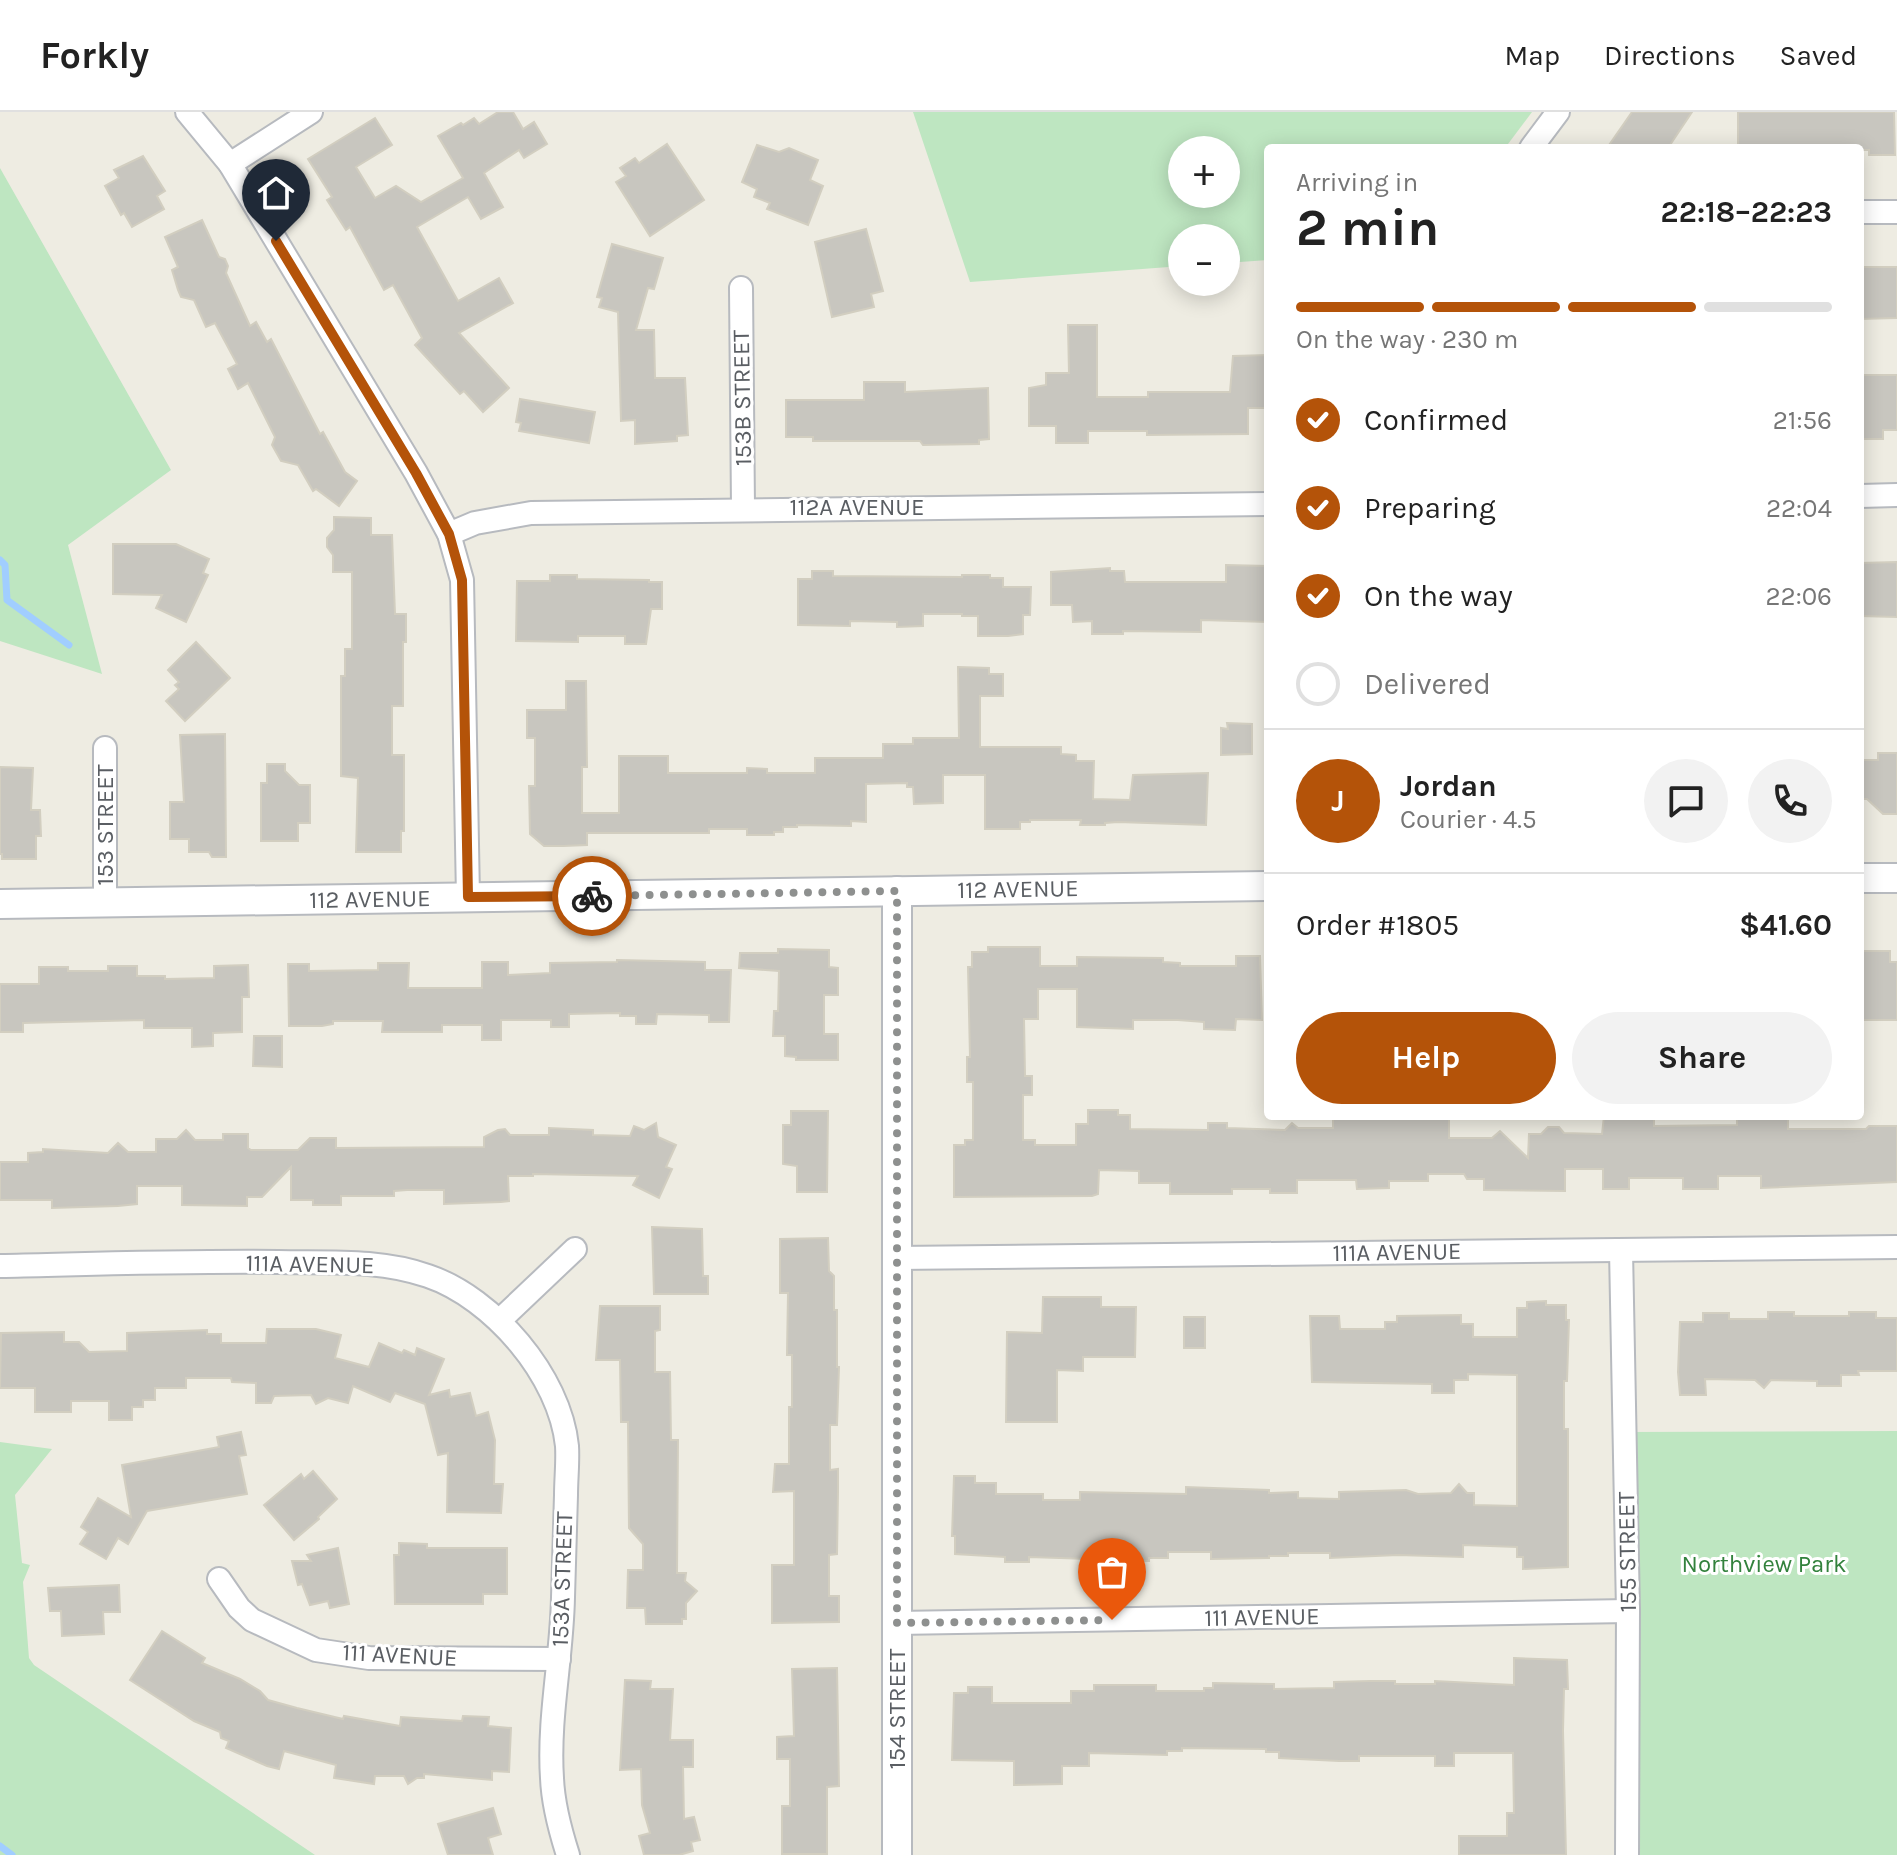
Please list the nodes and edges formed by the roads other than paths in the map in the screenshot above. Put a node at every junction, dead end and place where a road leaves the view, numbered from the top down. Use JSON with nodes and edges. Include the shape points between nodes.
{"nodes":[{"id":1,"x":187,"y":112,"type":"edge"},
{"id":2,"x":311,"y":112,"type":"edge"},
{"id":3,"x":1558,"y":112,"type":"edge"},
{"id":4,"x":1534,"y":144,"type":"edge"},
{"id":5,"x":230,"y":164,"type":"junction"},
{"id":6,"x":1864,"y":212,"type":"edge"},
{"id":7,"x":1897,"y":212,"type":"edge"},
{"id":8,"x":741,"y":288,"type":"dead end"},
{"id":9,"x":1897,"y":495,"type":"edge"},
{"id":10,"x":1864,"y":496,"type":"edge"},
{"id":11,"x":1264,"y":504,"type":"edge"},
{"id":12,"x":743,"y":508,"type":"junction"},
{"id":13,"x":449,"y":534,"type":"junction"},
{"id":14,"x":105,"y":748,"type":"dead end"},
{"id":15,"x":1864,"y":878,"type":"edge"},
{"id":16,"x":1897,"y":878,"type":"edge"},
{"id":17,"x":1264,"y":886,"type":"edge"},
{"id":18,"x":897,"y":891,"type":"junction"},
{"id":19,"x":468,"y":897,"type":"junction"},
{"id":20,"x":105,"y":902,"type":"junction"},
{"id":21,"x":0,"y":904,"type":"edge"},
{"id":22,"x":1897,"y":1247,"type":"edge"},
{"id":23,"x":575,"y":1249,"type":"dead end"},
{"id":24,"x":1621,"y":1250,"type":"junction"},
{"id":25,"x":896,"y":1258,"type":"junction"},
{"id":26,"x":0,"y":1266,"type":"edge"},
{"id":27,"x":499,"y":1321,"type":"junction"},
{"id":28,"x":219,"y":1579,"type":"dead end"},
{"id":29,"x":1628,"y":1611,"type":"junction"},
{"id":30,"x":897,"y":1623,"type":"junction"},
{"id":31,"x":559,"y":1659,"type":"junction"},
{"id":32,"x":568,"y":1855,"type":"edge"},
{"id":33,"x":897,"y":1855,"type":"edge"},
{"id":34,"x":1627,"y":1855,"type":"edge"}],
"edges":[{"from":1,"to":5,"type":"street"},
{"from":2,"to":5,"type":"street"},
{"from":3,"to":4,"type":"street"},
{"from":5,"to":13,"type":"street"},
{"from":6,"to":7,"type":"street"},
{"from":8,"to":12,"type":"street","name":"153B STREET"},
{"from":9,"to":10,"type":"street"},
{"from":11,"to":12,"type":"street","name":"112A AVENUE"},
{"from":12,"to":13,"type":"street","name":"112A AVENUE","via":[[531,513],[475,523]]},
{"from":13,"to":19,"type":"street","via":[[462,580]]},
{"from":14,"to":20,"type":"street","name":"153 STREET"},
{"from":15,"to":16,"type":"street"},
{"from":17,"to":18,"type":"street","name":"112 AVENUE"},
{"from":18,"to":19,"type":"street","name":"112 AVENUE"},
{"from":18,"to":25,"type":"street","name":"154 STREET"},
{"from":19,"to":20,"type":"street","name":"112 AVENUE"},
{"from":20,"to":21,"type":"street","name":"112 AVENUE"},
{"from":22,"to":24,"type":"street","name":"111A AVENUE"},
{"from":23,"to":27,"type":"street"},
{"from":24,"to":25,"type":"street","name":"111A AVENUE"},
{"from":24,"to":29,"type":"street","name":"155 STREET"},
{"from":25,"to":30,"type":"street","name":"154 STREET"},
{"from":26,"to":27,"type":"street","name":"111A AVENUE","via":[[367,1263],[401,1268],[458,1288]]},
{"from":27,"to":31,"type":"street","name":"153A STREET","via":[[544,1377],[567,1445]]},
{"from":28,"to":31,"type":"street","name":"111 AVENUE","via":[[252,1620],[316,1650],[369,1658]]},
{"from":29,"to":30,"type":"street","name":"111 AVENUE"},
{"from":29,"to":34,"type":"street","name":"155 STREET"},
{"from":30,"to":33,"type":"street","name":"154 STREET"},
{"from":31,"to":32,"type":"street","name":"153A STREET","via":[[552,1778]]}]}
